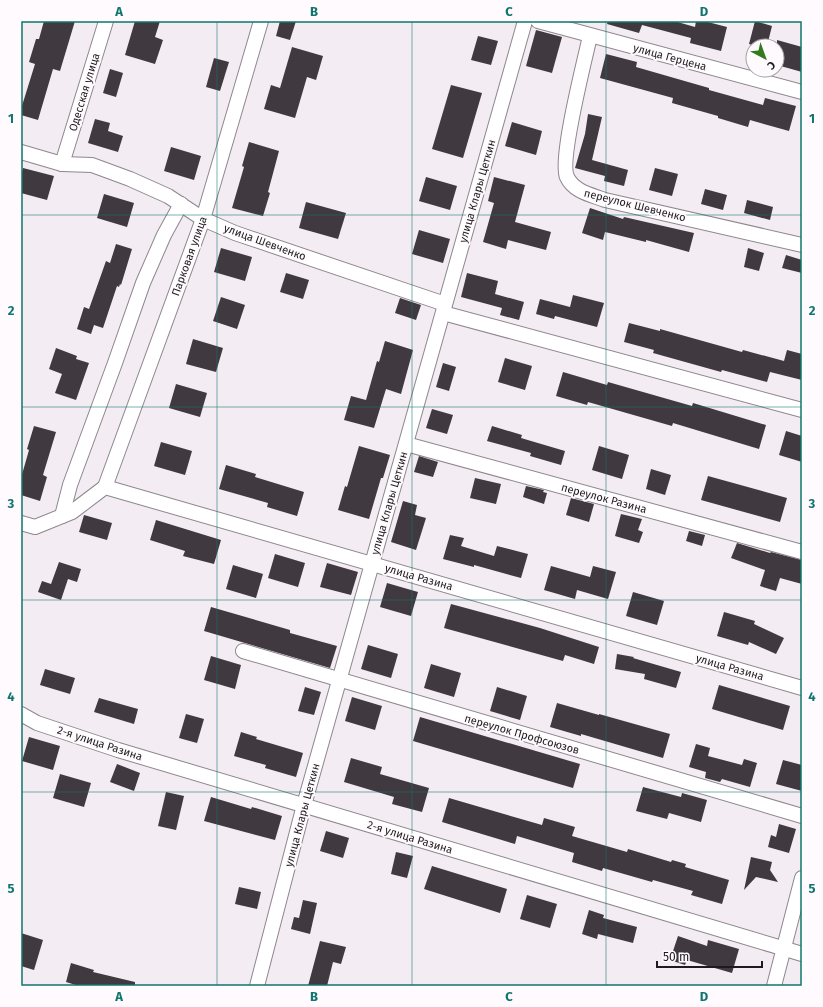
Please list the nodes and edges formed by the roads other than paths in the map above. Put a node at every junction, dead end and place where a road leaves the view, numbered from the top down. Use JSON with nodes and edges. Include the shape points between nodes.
{"nodes":[{"id":1,"x":106,"y":21,"type":"edge"},
{"id":2,"x":261,"y":21,"type":"edge"},
{"id":3,"x":525,"y":21,"type":"edge"},
{"id":4,"x":538,"y":21,"type":"edge"},
{"id":5,"x":590,"y":36,"type":"junction"},
{"id":6,"x":802,"y":92,"type":"edge"},
{"id":7,"x":21,"y":152,"type":"edge"},
{"id":8,"x":62,"y":164,"type":"junction"},
{"id":9,"x":181,"y":204,"type":"junction"},
{"id":10,"x":203,"y":219,"type":"junction"},
{"id":11,"x":802,"y":245,"type":"edge"},
{"id":12,"x":444,"y":308,"type":"junction"},
{"id":13,"x":802,"y":410,"type":"edge"},
{"id":14,"x":406,"y":444,"type":"junction"},
{"id":15,"x":106,"y":486,"type":"junction"},
{"id":16,"x":62,"y":516,"type":"junction"},
{"id":17,"x":21,"y":523,"type":"edge"},
{"id":18,"x":802,"y":552,"type":"edge"},
{"id":19,"x":372,"y":564,"type":"junction"},
{"id":20,"x":242,"y":651,"type":"dead end"},
{"id":21,"x":340,"y":680,"type":"junction"},
{"id":22,"x":802,"y":688,"type":"edge"},
{"id":23,"x":21,"y":714,"type":"edge"},
{"id":24,"x":304,"y":805,"type":"junction"},
{"id":25,"x":802,"y":816,"type":"edge"},
{"id":26,"x":802,"y":878,"type":"edge"},
{"id":27,"x":782,"y":949,"type":"junction"},
{"id":28,"x":802,"y":954,"type":"edge"},
{"id":29,"x":258,"y":986,"type":"edge"},
{"id":30,"x":774,"y":986,"type":"edge"}],
"edges":[{"from":1,"to":8,"type":"street","name":"Одесская улица"},
{"from":2,"to":10,"type":"street","name":"Парковая улица"},
{"from":3,"to":12,"type":"street","name":"улица Клары Цеткин"},
{"from":4,"to":5,"type":"street","name":"улица Герцена"},
{"from":5,"to":6,"type":"street","name":"улица Герцена"},
{"from":5,"to":11,"type":"street","name":"переулок Шевченко","via":[[565,165],[567,177],[578,190],[605,200]]},
{"from":7,"to":8,"type":"street","name":"улица Шевченко"},
{"from":8,"to":9,"type":"street","name":"улица Шевченко","via":[[92,165],[130,178]]},
{"from":9,"to":10,"type":"street","name":"улица Шевченко"},
{"from":9,"to":16,"type":"street","via":[[142,283],[70,485]]},
{"from":10,"to":12,"type":"street","name":"улица Шевченко","via":[[235,233]]},
{"from":10,"to":15,"type":"street","name":"Парковая улица"},
{"from":12,"to":13,"type":"street","name":"улица Шевченко"},
{"from":12,"to":14,"type":"street","name":"улица Клары Цеткин"},
{"from":14,"to":18,"type":"street","name":"переулок Разина"},
{"from":14,"to":19,"type":"street","name":"улица Клары Цеткин"},
{"from":15,"to":16,"type":"street","via":[[72,512]]},
{"from":15,"to":19,"type":"street","name":"улица Разина"},
{"from":16,"to":17,"type":"street","via":[[35,527]]},
{"from":19,"to":21,"type":"street","name":"улица Клары Цеткин"},
{"from":19,"to":22,"type":"street","name":"улица Разина"},
{"from":20,"to":21,"type":"street","name":"переулок Профсоюзов"},
{"from":21,"to":24,"type":"street","name":"улица Клары Цеткин"},
{"from":21,"to":25,"type":"street","name":"переулок Профсоюзов"},
{"from":23,"to":24,"type":"street","name":"2-я улица Разина","via":[[38,723],[118,750]]},
{"from":24,"to":27,"type":"street","name":"2-я улица Разина"},
{"from":24,"to":29,"type":"street","name":"улица Клары Цеткин"},
{"from":26,"to":27,"type":"street"},
{"from":27,"to":28,"type":"street","name":"2-я улица Разина"},
{"from":27,"to":30,"type":"street"}]}
